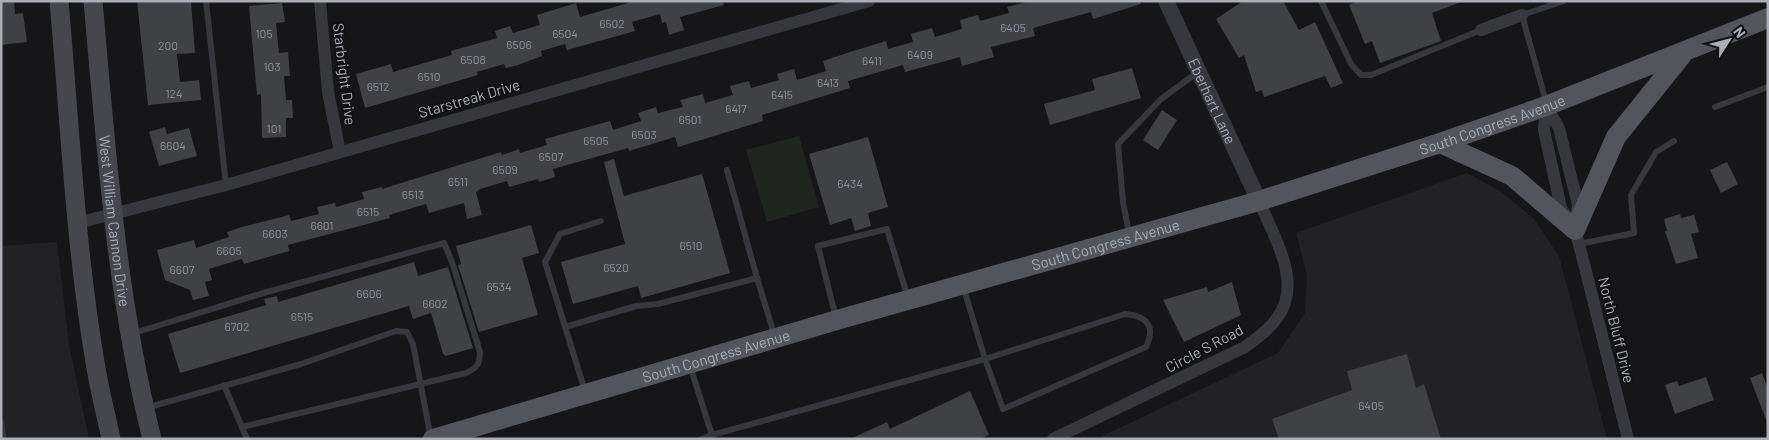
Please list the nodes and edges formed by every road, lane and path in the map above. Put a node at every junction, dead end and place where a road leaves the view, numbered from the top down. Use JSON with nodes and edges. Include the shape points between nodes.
{"nodes":[{"id":1,"x":60,"y":1,"type":"edge"},
{"id":2,"x":92,"y":1,"type":"edge"},
{"id":3,"x":206,"y":1,"type":"edge"},
{"id":4,"x":320,"y":1,"type":"edge"},
{"id":5,"x":869,"y":1,"type":"edge"},
{"id":6,"x":1166,"y":1,"type":"edge"},
{"id":7,"x":1321,"y":1,"type":"edge"},
{"id":8,"x":1564,"y":1,"type":"edge"},
{"id":9,"x":1522,"y":15,"type":"junction"},
{"id":10,"x":1768,"y":18,"type":"edge"},
{"id":11,"x":1481,"y":30,"type":"joint"},
{"id":12,"x":1683,"y":54,"type":"junction"},
{"id":13,"x":1198,"y":72,"type":"junction"},
{"id":14,"x":1768,"y":87,"type":"edge"},
{"id":15,"x":1546,"y":106,"type":"junction"},
{"id":16,"x":1715,"y":107,"type":"dead end"},
{"id":17,"x":1674,"y":141,"type":"dead end"},
{"id":18,"x":1440,"y":143,"type":"junction"},
{"id":19,"x":340,"y":152,"type":"junction"},
{"id":20,"x":727,"y":170,"type":"dead end"},
{"id":21,"x":226,"y":185,"type":"junction"},
{"id":22,"x":1259,"y":200,"type":"junction"},
{"id":23,"x":114,"y":214,"type":"junction"},
{"id":24,"x":601,"y":221,"type":"dead end"},
{"id":25,"x":77,"y":223,"type":"junction"},
{"id":26,"x":1577,"y":237,"type":"junction"},
{"id":27,"x":1130,"y":238,"type":"junction"},
{"id":28,"x":757,"y":278,"type":"junction"},
{"id":29,"x":962,"y":286,"type":"junction"},
{"id":30,"x":909,"y":302,"type":"junction"},
{"id":31,"x":837,"y":320,"type":"junction"},
{"id":32,"x":565,"y":327,"type":"junction"},
{"id":33,"x":130,"y":335,"type":"junction"},
{"id":34,"x":776,"y":340,"type":"junction"},
{"id":35,"x":985,"y":359,"type":"junction"},
{"id":36,"x":690,"y":365,"type":"junction"},
{"id":37,"x":224,"y":385,"type":"junction"},
{"id":38,"x":421,"y":385,"type":"junction"},
{"id":39,"x":586,"y":395,"type":"junction"},
{"id":40,"x":144,"y":408,"type":"junction"},
{"id":41,"x":1,"y":422,"type":"edge"},
{"id":42,"x":242,"y":427,"type":"junction"},
{"id":43,"x":712,"y":435,"type":"junction"},
{"id":44,"x":3,"y":439,"type":"edge"},
{"id":45,"x":112,"y":439,"type":"edge"},
{"id":46,"x":152,"y":439,"type":"edge"},
{"id":47,"x":247,"y":439,"type":"edge"},
{"id":48,"x":432,"y":439,"type":"edge"},
{"id":49,"x":701,"y":439,"type":"edge"},
{"id":50,"x":1053,"y":439,"type":"edge"},
{"id":51,"x":1628,"y":439,"type":"edge"}],
"edges":[{"from":1,"to":25,"type":"main road"},
{"from":2,"to":23,"type":"main road","name":"West William Cannon Drive"},
{"from":3,"to":21,"type":"lane"},
{"from":4,"to":19,"type":"street","name":"Starbright Drive","via":[[328,92]]},
{"from":5,"to":19,"type":"street","name":"Starstreak Drive"},
{"from":6,"to":13,"type":"street","name":"Eberhart Lane"},
{"from":7,"to":11,"type":"lane","via":[[1351,64],[1361,75],[1371,75]]},
{"from":8,"to":9,"type":"lane"},
{"from":9,"to":11,"type":"street"},
{"from":9,"to":15,"type":"lane"},
{"from":10,"to":12,"type":"main road","name":"South Congress Avenue"},
{"from":12,"to":15,"type":"main road","name":"South Congress Avenue"},
{"from":12,"to":26,"type":"main road","via":[[1616,137]]},
{"from":13,"to":22,"type":"street","name":"Eberhart Lane"},
{"from":13,"to":27,"type":"lane","via":[[1161,99],[1118,144]]},
{"from":14,"to":16,"type":"lane"},
{"from":15,"to":18,"type":"main road","name":"South Congress Avenue"},
{"from":15,"to":26,"type":"street","name":"North Bluff Drive","via":[[1559,128],[1578,205]]},
{"from":17,"to":26,"type":"lane","via":[[1656,152],[1631,195],[1634,233]]},
{"from":18,"to":22,"type":"main road","name":"South Congress Avenue"},
{"from":18,"to":26,"type":"main road","via":[[1512,176]]},
{"from":19,"to":21,"type":"street","name":"Starstreak Drive"},
{"from":20,"to":28,"type":"lane"},
{"from":21,"to":23,"type":"street","name":"Starstreak Drive"},
{"from":22,"to":27,"type":"main road","name":"South Congress Avenue"},
{"from":22,"to":50,"type":"street","name":"Circle S Road","via":[[1287,276],[1287,301],[1273,324],[1246,347]]},
{"from":23,"to":25,"type":"street","name":"Starstreak Drive"},
{"from":23,"to":33,"type":"main road","name":"West William Cannon Drive"},
{"from":24,"to":32,"type":"lane","via":[[560,234],[545,262]]},
{"from":25,"to":45,"type":"main road","via":[[96,370]]},
{"from":26,"to":51,"type":"street","name":"North Bluff Drive"},
{"from":27,"to":29,"type":"main road","name":"South Congress Avenue"},
{"from":28,"to":32,"type":"lane","via":[[658,304],[636,306]]},
{"from":28,"to":34,"type":"lane"},
{"from":29,"to":30,"type":"main road","name":"South Congress Avenue"},
{"from":29,"to":35,"type":"lane"},
{"from":30,"to":31,"type":"main road","name":"South Congress Avenue"},
{"from":30,"to":31,"type":"lane","via":[[888,229],[818,246]]},
{"from":31,"to":34,"type":"main road","name":"South Congress Avenue"},
{"from":32,"to":39,"type":"lane"},
{"from":33,"to":38,"type":"lane","via":[[260,294],[444,243],[480,352],[480,362],[476,369],[466,374]]},
{"from":33,"to":40,"type":"main road","name":"West William Cannon Drive"},
{"from":34,"to":36,"type":"main road","name":"South Congress Avenue"},
{"from":35,"to":35,"type":"lane","via":[[1124,314],[1139,316],[1148,324],[1152,335],[1146,348],[1003,409]]},
{"from":35,"to":43,"type":"lane"},
{"from":36,"to":39,"type":"main road","name":"South Congress Avenue"},
{"from":36,"to":43,"type":"lane"},
{"from":37,"to":38,"type":"lane","via":[[300,364],[396,331],[407,332],[413,344]]},
{"from":37,"to":40,"type":"lane"},
{"from":37,"to":42,"type":"lane"},
{"from":38,"to":42,"type":"lane"},
{"from":38,"to":48,"type":"lane"},
{"from":39,"to":48,"type":"main road","name":"South Congress Avenue"},
{"from":40,"to":46,"type":"main road","name":"West William Cannon Drive"},
{"from":41,"to":44,"type":"lane"},
{"from":42,"to":47,"type":"lane"},
{"from":43,"to":49,"type":"lane"}]}
